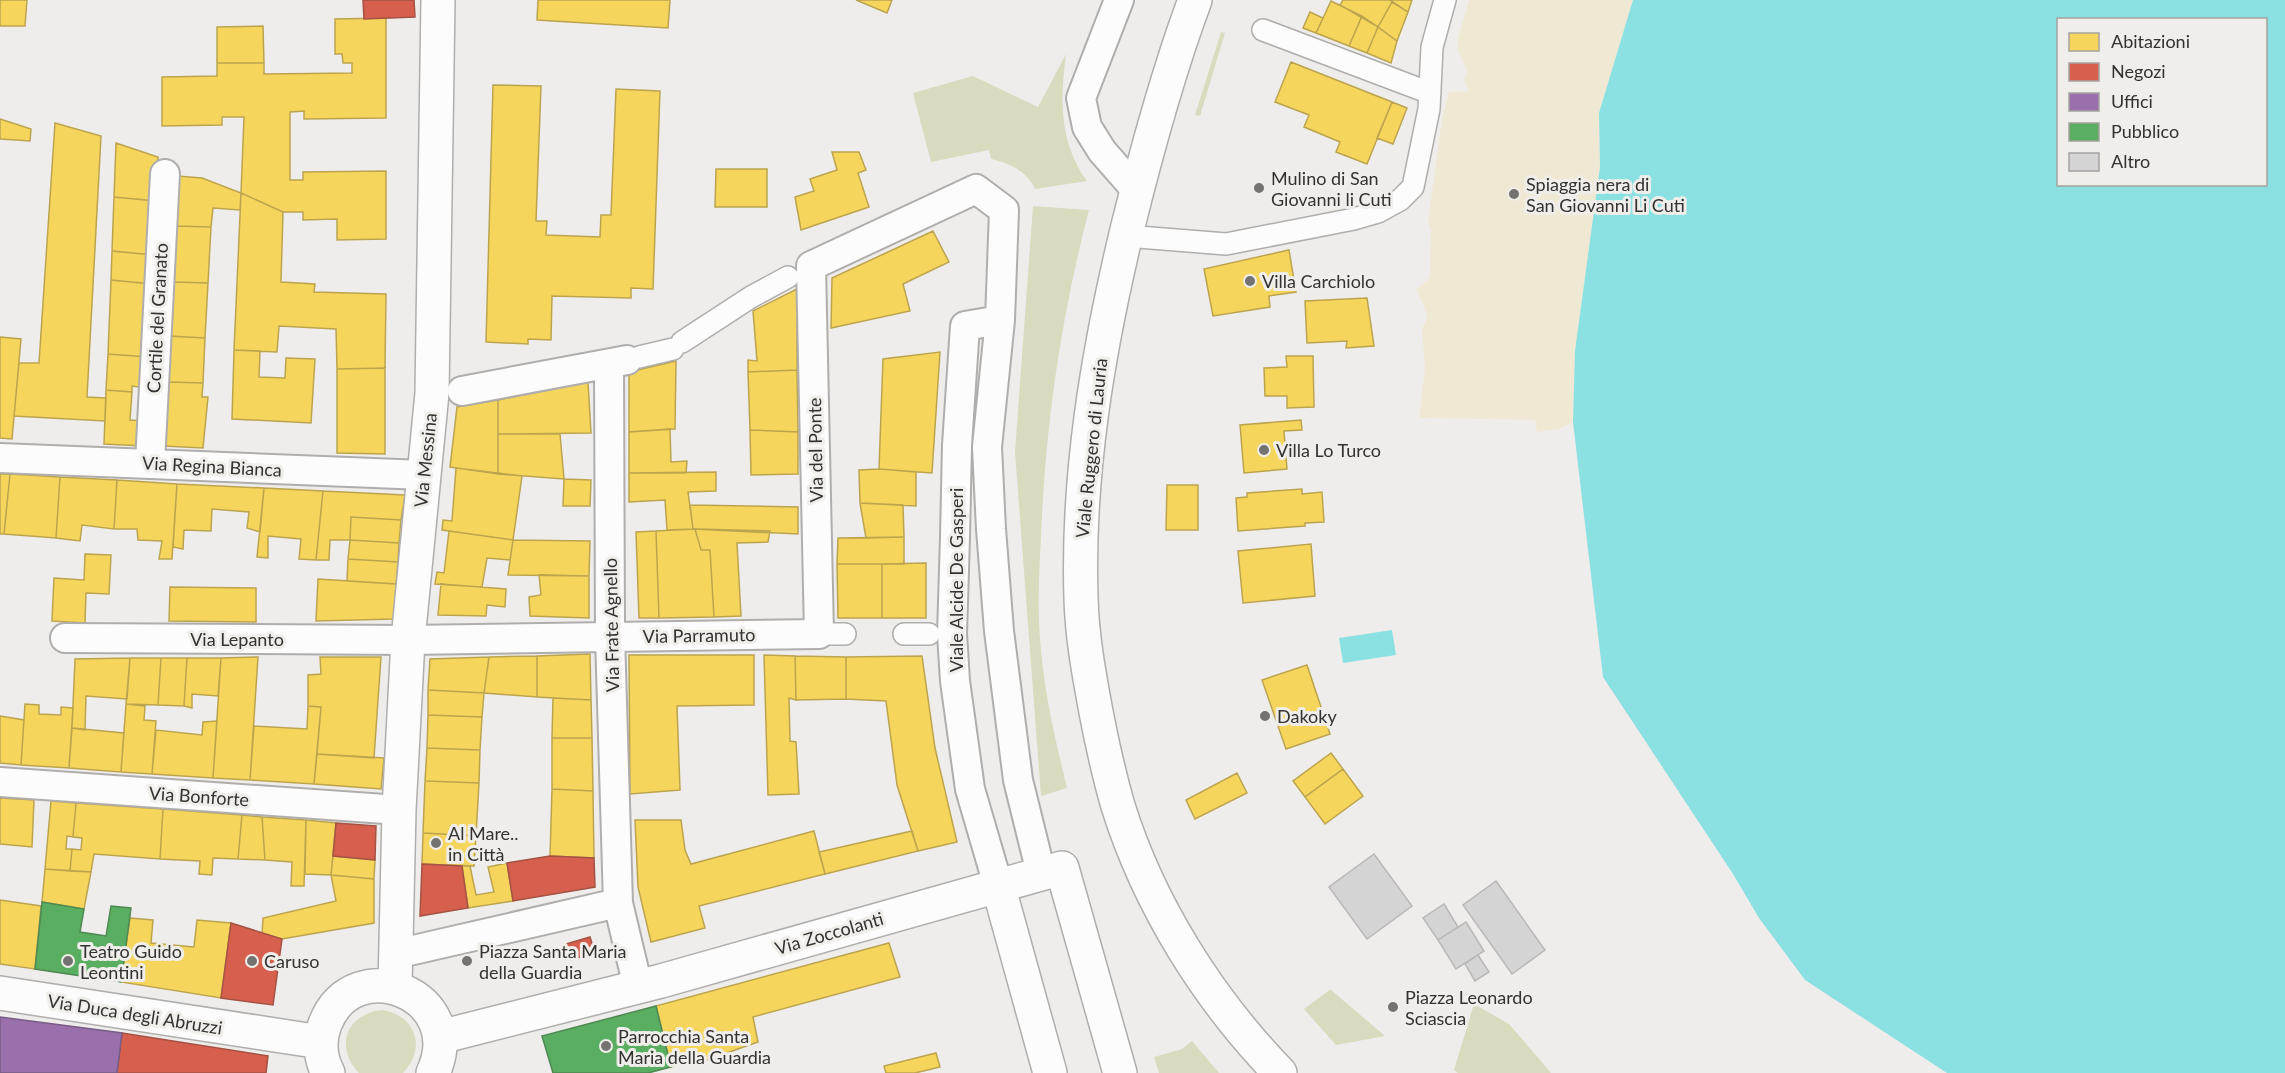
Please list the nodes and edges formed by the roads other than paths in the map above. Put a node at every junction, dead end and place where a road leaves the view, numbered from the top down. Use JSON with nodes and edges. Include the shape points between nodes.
{"nodes":[{"id":1,"x":438,"y":0,"type":"edge"},
{"id":2,"x":1119,"y":0,"type":"edge"},
{"id":3,"x":1195,"y":0,"type":"edge"},
{"id":4,"x":1444,"y":0,"type":"edge"},
{"id":5,"x":1263,"y":30,"type":"dead end"},
{"id":6,"x":1430,"y":93,"type":"junction"},
{"id":7,"x":165,"y":174,"type":"dead end"},
{"id":8,"x":1137,"y":191,"type":"junction"},
{"id":9,"x":1126,"y":236,"type":"junction"},
{"id":10,"x":800,"y":271,"type":"junction"},
{"id":11,"x":1000,"y":320,"type":"junction"},
{"id":12,"x":625,"y":360,"type":"junction"},
{"id":13,"x":462,"y":391,"type":"dead end"},
{"id":14,"x":0,"y":458,"type":"edge"},
{"id":15,"x":150,"y":463,"type":"junction"},
{"id":16,"x":424,"y":475,"type":"junction"},
{"id":17,"x":832,"y":634,"type":"joint"},
{"id":18,"x":904,"y":634,"type":"dead end"},
{"id":19,"x":929,"y":634,"type":"dead end"},
{"id":20,"x":610,"y":636,"type":"junction"},
{"id":21,"x":65,"y":638,"type":"dead end"},
{"id":22,"x":408,"y":640,"type":"junction"},
{"id":23,"x":0,"y":782,"type":"edge"},
{"id":24,"x":399,"y":810,"type":"junction"},
{"id":25,"x":1052,"y":870,"type":"junction"},
{"id":26,"x":998,"y":885,"type":"junction"},
{"id":27,"x":618,"y":894,"type":"junction"},
{"id":28,"x":396,"y":954,"type":"junction"},
{"id":29,"x":649,"y":984,"type":"junction"},
{"id":30,"x":395,"y":987,"type":"junction"},
{"id":31,"x":0,"y":993,"type":"edge"},
{"id":32,"x":440,"y":1037,"type":"junction"},
{"id":33,"x":324,"y":1058,"type":"edge"},
{"id":34,"x":433,"y":1073,"type":"edge"},
{"id":35,"x":1050,"y":1073,"type":"edge"},
{"id":36,"x":1120,"y":1073,"type":"edge"},
{"id":37,"x":1280,"y":1073,"type":"edge"}],
"edges":[{"from":1,"to":16,"type":"main road","name":"Via Messina","via":[[432,393]]},
{"from":2,"to":8,"type":"street","via":[[1081,98],[1087,127]]},
{"from":3,"to":8,"type":"main road","name":"Viale Ruggero di Lauria"},
{"from":4,"to":6,"type":"street","via":[[1432,47]]},
{"from":5,"to":6,"type":"street"},
{"from":6,"to":9,"type":"street","via":[[1413,187],[1400,200],[1378,212],[1226,244]]},
{"from":7,"to":15,"type":"street","name":"Cortile del Granato"},
{"from":8,"to":9,"type":"main road","name":"Viale Ruggero di Lauria"},
{"from":9,"to":37,"type":"main road","name":"Viale Ruggero di Lauria","via":[[1103,337],[1085,475],[1081,601],[1089,678],[1118,806],[1162,910],[1214,994]]},
{"from":10,"to":11,"type":"street","name":"Viale Alcide De Gasperi","via":[[976,189],[1004,210]]},
{"from":10,"to":12,"type":"street","via":[[751,297],[678,346]]},
{"from":10,"to":17,"type":"street","name":"Via del Ponte"},
{"from":11,"to":25,"type":"street","name":"Viale Alcide De Gasperi","via":[[987,447],[999,631],[1018,780]]},
{"from":11,"to":26,"type":"street","name":"Viale Alcide De Gasperi","via":[[965,326],[952,634],[970,789]]},
{"from":12,"to":13,"type":"street"},
{"from":12,"to":20,"type":"street","name":"Via Frate Agnello"},
{"from":14,"to":15,"type":"street","name":"Via Regina Bianca"},
{"from":15,"to":16,"type":"street","name":"Via Regina Bianca"},
{"from":16,"to":22,"type":"main road","name":"Via Messina"},
{"from":17,"to":20,"type":"street","name":"Via Parramuto"},
{"from":18,"to":19,"type":"street"},
{"from":20,"to":22,"type":"street","name":"Via Parramuto"},
{"from":20,"to":27,"type":"street","name":"Via Frate Agnello"},
{"from":21,"to":22,"type":"street","name":"Via Lepanto"},
{"from":22,"to":24,"type":"main road","name":"Via Messina"},
{"from":23,"to":24,"type":"street","name":"Via Bonforte"},
{"from":24,"to":28,"type":"main road","name":"Via Messina"},
{"from":25,"to":26,"type":"main road","name":"Via Zoccolanti"},
{"from":25,"to":36,"type":"main road","name":"Viale Alcide De Gasperi"},
{"from":26,"to":29,"type":"main road","name":"Via Zoccolanti"},
{"from":26,"to":35,"type":"main road","name":"Viale Alcide De Gasperi"},
{"from":27,"to":28,"type":"street"},
{"from":27,"to":29,"type":"street","name":"Via Frate Agnello"},
{"from":28,"to":30,"type":"main road","name":"Via Messina"},
{"from":29,"to":32,"type":"main road","name":"Via Zoccolanti"},
{"from":30,"to":32,"type":"main road","via":[[425,1005]]},
{"from":30,"to":33,"type":"main road","via":[[372,986],[350,994],[333,1010],[322,1030]]},
{"from":31,"to":33,"type":"main road","name":"Via Duca degli Abruzzi","via":[[270,1035]]},
{"from":32,"to":34,"type":"main road"}]}
